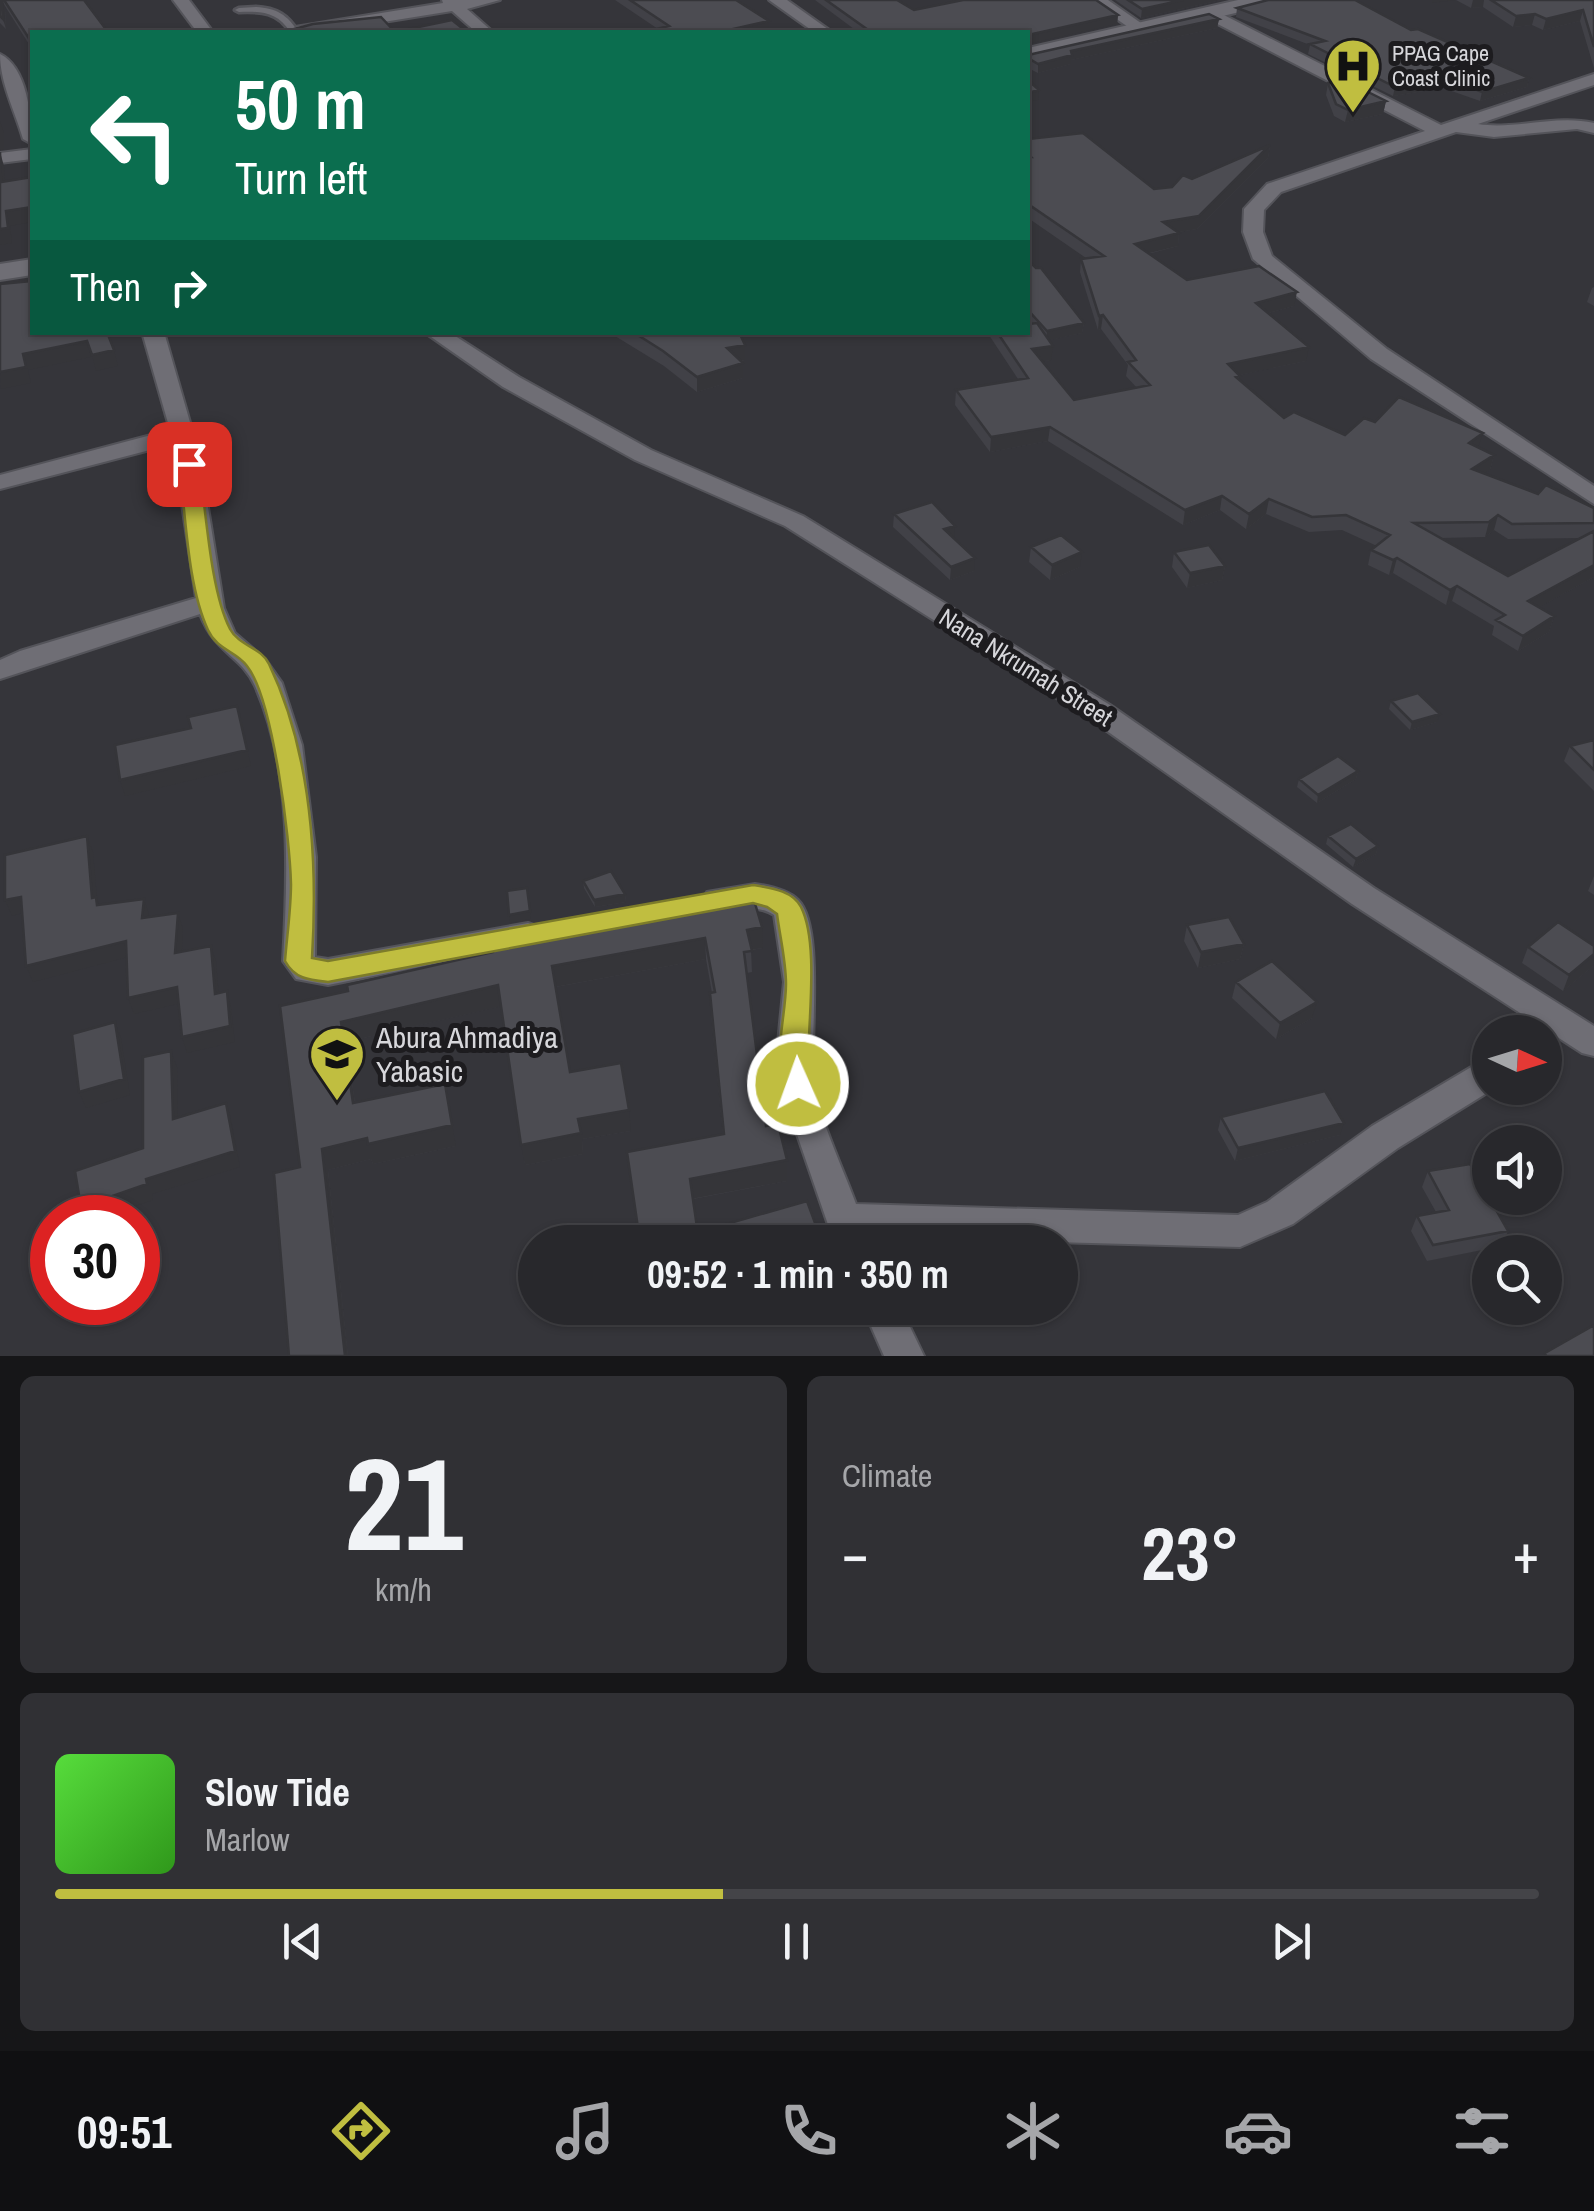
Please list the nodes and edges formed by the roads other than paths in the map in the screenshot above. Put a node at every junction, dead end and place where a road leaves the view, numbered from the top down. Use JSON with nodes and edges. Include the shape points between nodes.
{"nodes":[{"id":1,"x":182,"y":0,"type":"edge"},
{"id":2,"x":492,"y":0,"type":"edge"},
{"id":3,"x":777,"y":0,"type":"edge"},
{"id":4,"x":1096,"y":0,"type":"edge"},
{"id":5,"x":1265,"y":0,"type":"edge"},
{"id":6,"x":452,"y":3,"type":"edge"},
{"id":7,"x":238,"y":10,"type":"dead end"},
{"id":8,"x":1208,"y":13,"type":"junction"},
{"id":9,"x":1140,"y":28,"type":"junction"},
{"id":10,"x":204,"y":30,"type":"edge"},
{"id":11,"x":292,"y":30,"type":"edge"},
{"id":12,"x":305,"y":30,"type":"edge"},
{"id":13,"x":483,"y":30,"type":"edge"},
{"id":14,"x":821,"y":30,"type":"edge"},
{"id":15,"x":1030,"y":55,"type":"edge"},
{"id":16,"x":0,"y":59,"type":"edge"},
{"id":17,"x":1594,"y":79,"type":"edge"},
{"id":18,"x":1444,"y":128,"type":"junction"},
{"id":19,"x":1594,"y":128,"type":"edge"},
{"id":20,"x":30,"y":132,"type":"edge"},
{"id":21,"x":30,"y":154,"type":"edge"},
{"id":22,"x":0,"y":158,"type":"edge"},
{"id":23,"x":30,"y":268,"type":"edge"},
{"id":24,"x":0,"y":272,"type":"edge"},
{"id":25,"x":154,"y":335,"type":"edge"},
{"id":26,"x":439,"y":335,"type":"edge"},
{"id":27,"x":183,"y":434,"type":"junction"},
{"id":28,"x":0,"y":482,"type":"edge"},
{"id":29,"x":1594,"y":497,"type":"edge"},
{"id":30,"x":210,"y":602,"type":"junction"},
{"id":31,"x":0,"y":670,"type":"edge"},
{"id":32,"x":696,"y":904,"type":"edge"},
{"id":33,"x":561,"y":928,"type":"edge"},
{"id":34,"x":1570,"y":1037,"type":"edge"},
{"id":35,"x":1472,"y":1083,"type":"edge"},
{"id":36,"x":846,"y":1225,"type":"edge"},
{"id":37,"x":1078,"y":1231,"type":"edge"},
{"id":38,"x":890,"y":1325,"type":"edge"},
{"id":39,"x":904,"y":1356,"type":"edge"}],
"edges":[{"from":1,"to":10,"type":"street"},
{"from":2,"to":6,"type":"street"},
{"from":3,"to":14,"type":"street"},
{"from":4,"to":9,"type":"street"},
{"from":5,"to":8,"type":"main road"},
{"from":6,"to":12,"type":"street"},
{"from":6,"to":13,"type":"street"},
{"from":7,"to":11,"type":"lane","via":[[265,8]]},
{"from":8,"to":9,"type":"main road"},
{"from":8,"to":18,"type":"street"},
{"from":9,"to":15,"type":"main road"},
{"from":16,"to":20,"type":"street"},
{"from":17,"to":18,"type":"street"},
{"from":18,"to":19,"type":"street"},
{"from":18,"to":29,"type":"street","via":[[1274,188],[1254,209],[1253,232],[1264,260],[1380,354]]},
{"from":21,"to":22,"type":"street"},
{"from":23,"to":24,"type":"main road"},
{"from":25,"to":27,"type":"street"},
{"from":26,"to":34,"type":"street","name":"Nana Nkrumah Street","via":[[643,455],[794,521],[1100,712]]},
{"from":27,"to":28,"type":"street"},
{"from":27,"to":30,"type":"street"},
{"from":30,"to":31,"type":"street"},
{"from":30,"to":33,"type":"street","via":[[230,645],[257,661],[279,716],[304,884],[298,961],[308,970],[328,972]]},
{"from":32,"to":36,"type":"street","via":[[753,894],[789,910],[800,982],[798,1084]]},
{"from":35,"to":37,"type":"street","via":[[1280,1214],[1240,1231]]},
{"from":38,"to":39,"type":"street"}]}
